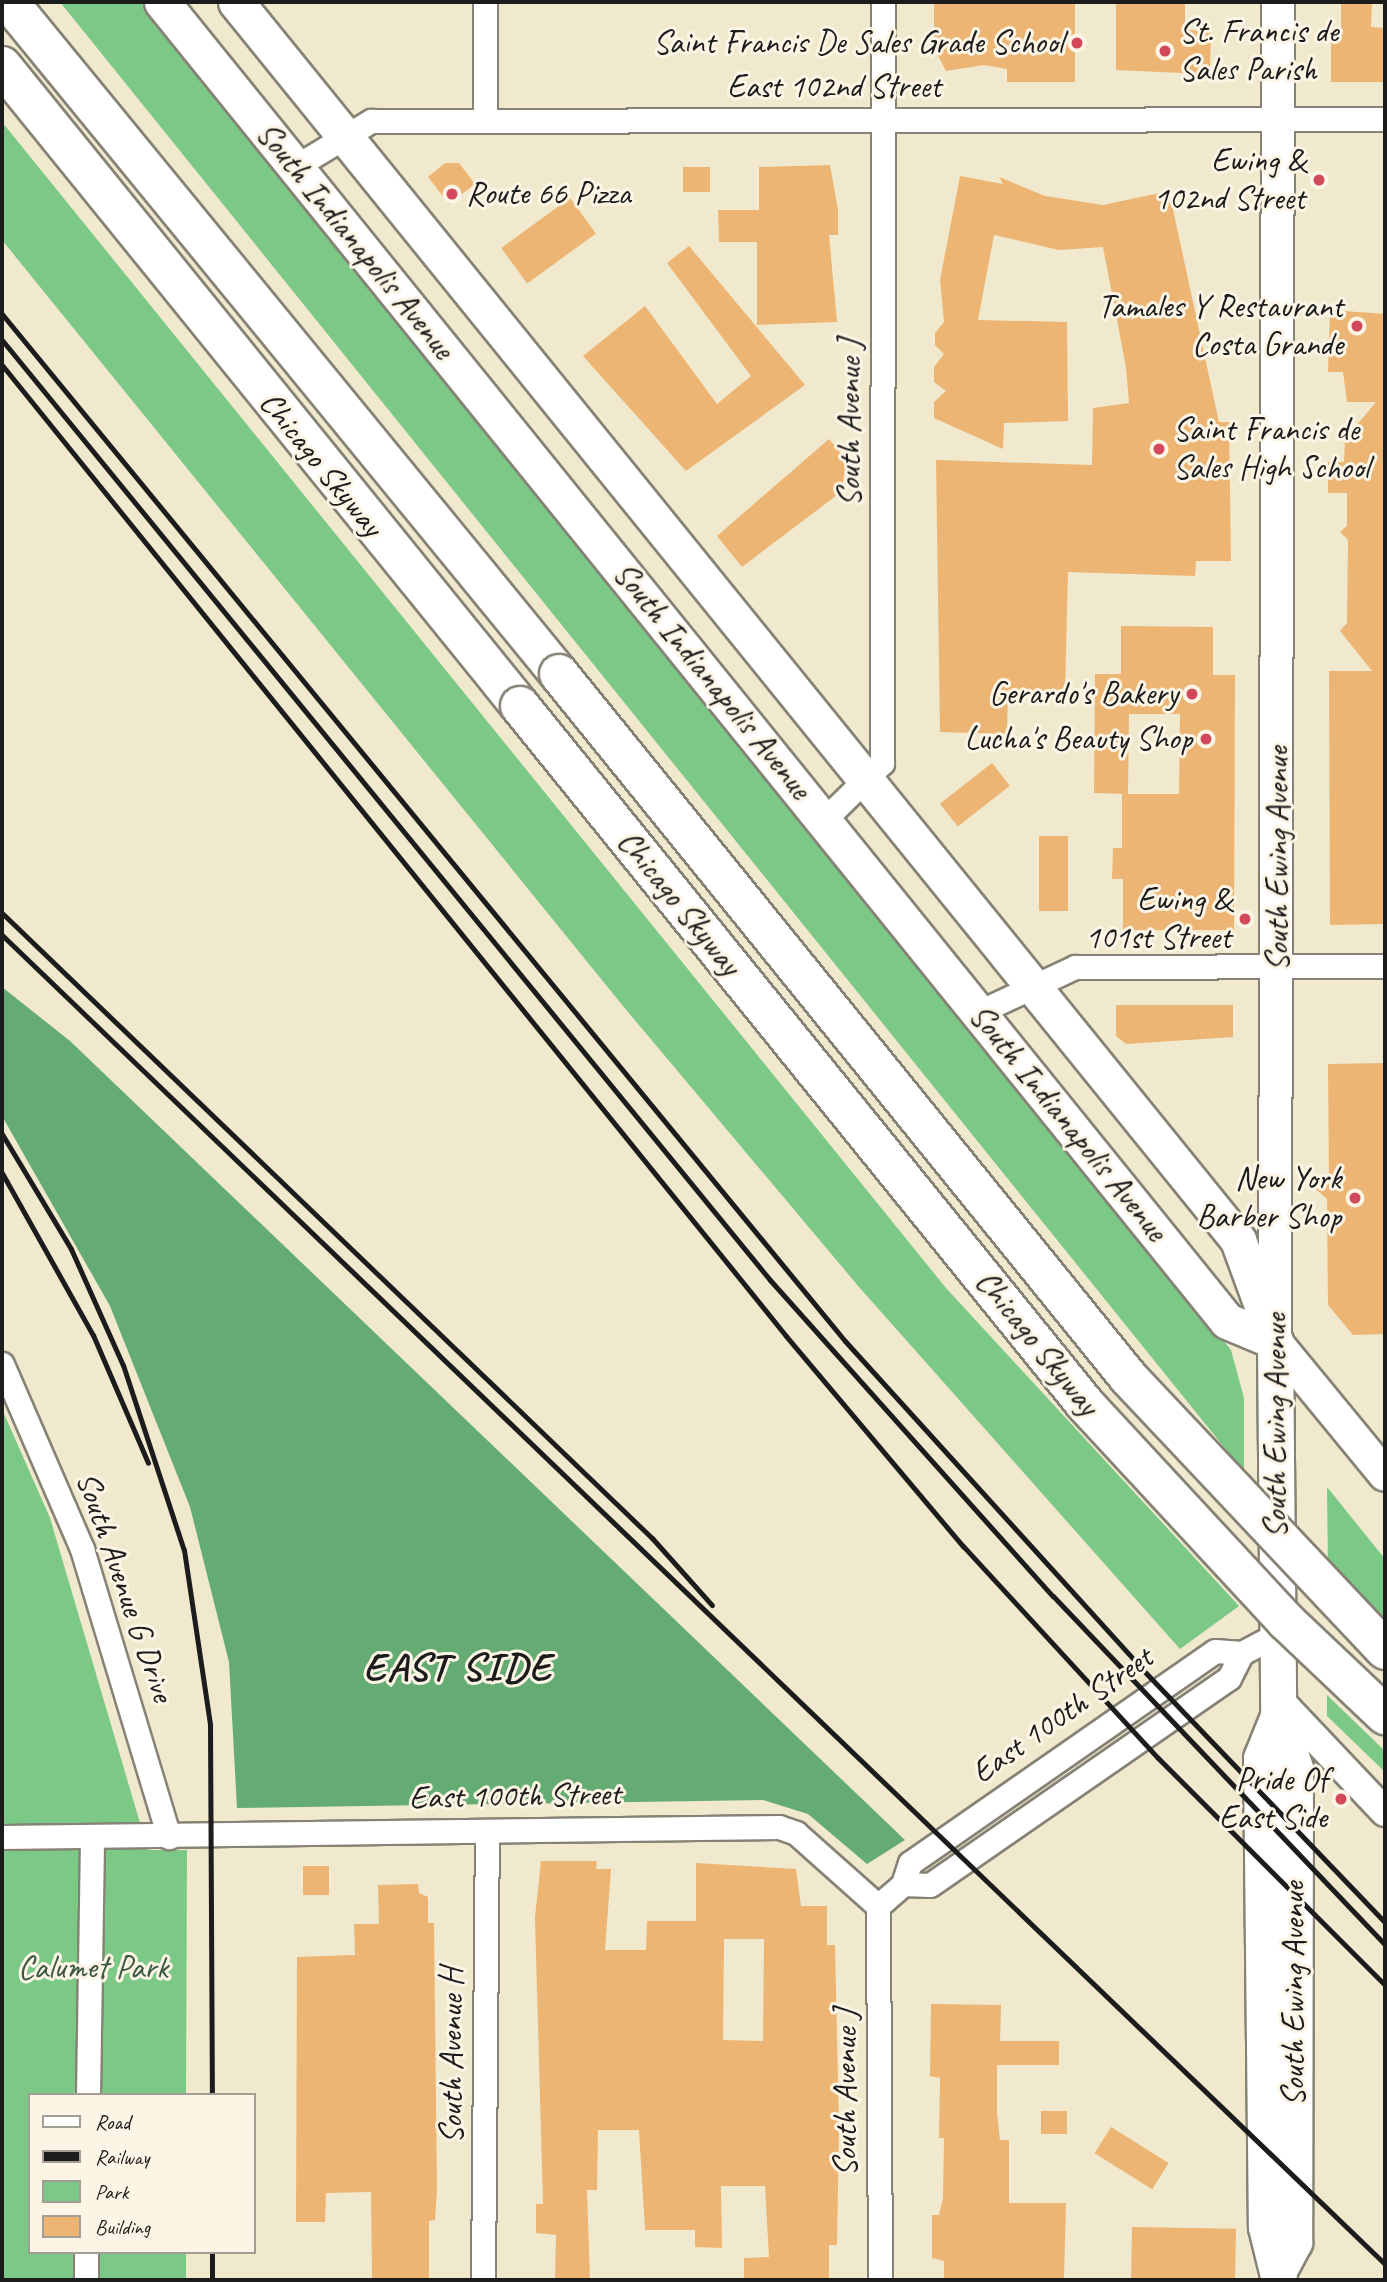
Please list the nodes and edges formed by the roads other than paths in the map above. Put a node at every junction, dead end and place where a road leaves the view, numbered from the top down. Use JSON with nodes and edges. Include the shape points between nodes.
{"nodes":[{"id":1,"x":9,"y":2,"type":"edge"},
{"id":2,"x":162,"y":2,"type":"edge"},
{"id":3,"x":236,"y":2,"type":"edge"},
{"id":4,"x":485,"y":2,"type":"edge"},
{"id":5,"x":883,"y":2,"type":"edge"},
{"id":6,"x":1278,"y":2,"type":"edge"},
{"id":7,"x":2,"y":66,"type":"edge"},
{"id":8,"x":1385,"y":119,"type":"edge"},
{"id":9,"x":883,"y":120,"type":"junction"},
{"id":10,"x":1278,"y":120,"type":"junction"},
{"id":11,"x":485,"y":121,"type":"junction"},
{"id":12,"x":344,"y":134,"type":"junction"},
{"id":13,"x":295,"y":167,"type":"junction"},
{"id":14,"x":868,"y":777,"type":"junction"},
{"id":15,"x":824,"y":820,"type":"junction"},
{"id":16,"x":1278,"y":966,"type":"junction"},
{"id":17,"x":1385,"y":966,"type":"edge"},
{"id":18,"x":1037,"y":985,"type":"junction"},
{"id":19,"x":979,"y":1012,"type":"junction"},
{"id":20,"x":1275,"y":1341,"type":"junction"},
{"id":21,"x":2,"y":1364,"type":"edge"},
{"id":22,"x":1385,"y":1475,"type":"edge"},
{"id":23,"x":1276,"y":1635,"type":"junction"},
{"id":24,"x":1385,"y":1650,"type":"edge"},
{"id":25,"x":1279,"y":1708,"type":"junction"},
{"id":26,"x":1385,"y":1716,"type":"edge"},
{"id":27,"x":1385,"y":1812,"type":"edge"},
{"id":28,"x":487,"y":1832,"type":"junction"},
{"id":29,"x":92,"y":1836,"type":"junction"},
{"id":30,"x":2,"y":1837,"type":"edge"},
{"id":31,"x":169,"y":1837,"type":"junction"},
{"id":32,"x":878,"y":1906,"type":"junction"},
{"id":33,"x":88,"y":2093,"type":"edge"},
{"id":34,"x":86,"y":2254,"type":"edge"},
{"id":35,"x":1279,"y":2275,"type":"edge"},
{"id":36,"x":86,"y":2280,"type":"edge"},
{"id":37,"x":483,"y":2280,"type":"edge"},
{"id":38,"x":880,"y":2280,"type":"edge"}],
"edges":[{"from":1,"to":24,"type":"highway","name":"Chicago Skyway","bridge":true,"via":[[1128,1377]]},
{"from":2,"to":13,"type":"main road","name":"South Indianapolis Avenue"},
{"from":3,"to":12,"type":"main road","name":"South Indianapolis Avenue"},
{"from":4,"to":11,"type":"street"},
{"from":5,"to":9,"type":"street","name":"South Avenue J"},
{"from":6,"to":10,"type":"main road","name":"South Ewing Avenue"},
{"from":7,"to":26,"type":"highway","name":"Chicago Skyway","bridge":true,"via":[[1085,1404],[1286,1621]]},
{"from":8,"to":10,"type":"street","name":"East 102nd Street"},
{"from":9,"to":10,"type":"street","name":"East 102nd Street"},
{"from":9,"to":11,"type":"street","name":"East 102nd Street"},
{"from":9,"to":14,"type":"street","name":"South Avenue J","via":[[882,763]]},
{"from":10,"to":16,"type":"main road","name":"South Ewing Avenue"},
{"from":11,"to":12,"type":"street","name":"East 102nd Street","via":[[371,121]]},
{"from":12,"to":13,"type":"street","name":"East 102nd Street"},
{"from":12,"to":14,"type":"main road","name":"South Indianapolis Avenue"},
{"from":13,"to":15,"type":"main road","name":"South Indianapolis Avenue"},
{"from":14,"to":15,"type":"street","name":"South Avenue J"},
{"from":14,"to":18,"type":"main road","name":"South Indianapolis Avenue"},
{"from":15,"to":19,"type":"main road","name":"South Indianapolis Avenue"},
{"from":16,"to":17,"type":"street"},
{"from":16,"to":18,"type":"street","via":[[1075,967]]},
{"from":16,"to":20,"type":"main road","name":"South Ewing Avenue"},
{"from":18,"to":19,"type":"street"},
{"from":18,"to":20,"type":"main road","name":"South Indianapolis Avenue","via":[[1238,1240]]},
{"from":19,"to":20,"type":"main road","name":"South Indianapolis Avenue","via":[[1227,1321]]},
{"from":20,"to":22,"type":"main road","name":"South Indianapolis Avenue"},
{"from":20,"to":23,"type":"main road","name":"South Ewing Avenue"},
{"from":21,"to":31,"type":"street","name":"South Avenue G Drive","via":[[82,1549]]},
{"from":23,"to":25,"type":"main road","name":"South Ewing Avenue"},
{"from":23,"to":32,"type":"street","name":"East 100th Street","via":[[1242,1653],[1229,1678],[930,1885],[903,1884]]},
{"from":25,"to":27,"type":"street"},
{"from":25,"to":35,"type":"main road","name":"South Ewing Avenue","via":[[1294,1768],[1294,2242]]},
{"from":28,"to":31,"type":"street","name":"East 100th Street"},
{"from":28,"to":32,"type":"street","name":"East 100th Street","via":[[788,1828]]},
{"from":28,"to":37,"type":"street","name":"South Avenue H"},
{"from":29,"to":30,"type":"street","name":"East 100th Street"},
{"from":29,"to":31,"type":"street","name":"East 100th Street"},
{"from":29,"to":33,"type":"street"},
{"from":32,"to":38,"type":"street","name":"South Avenue J"},
{"from":34,"to":36,"type":"street"}]}
